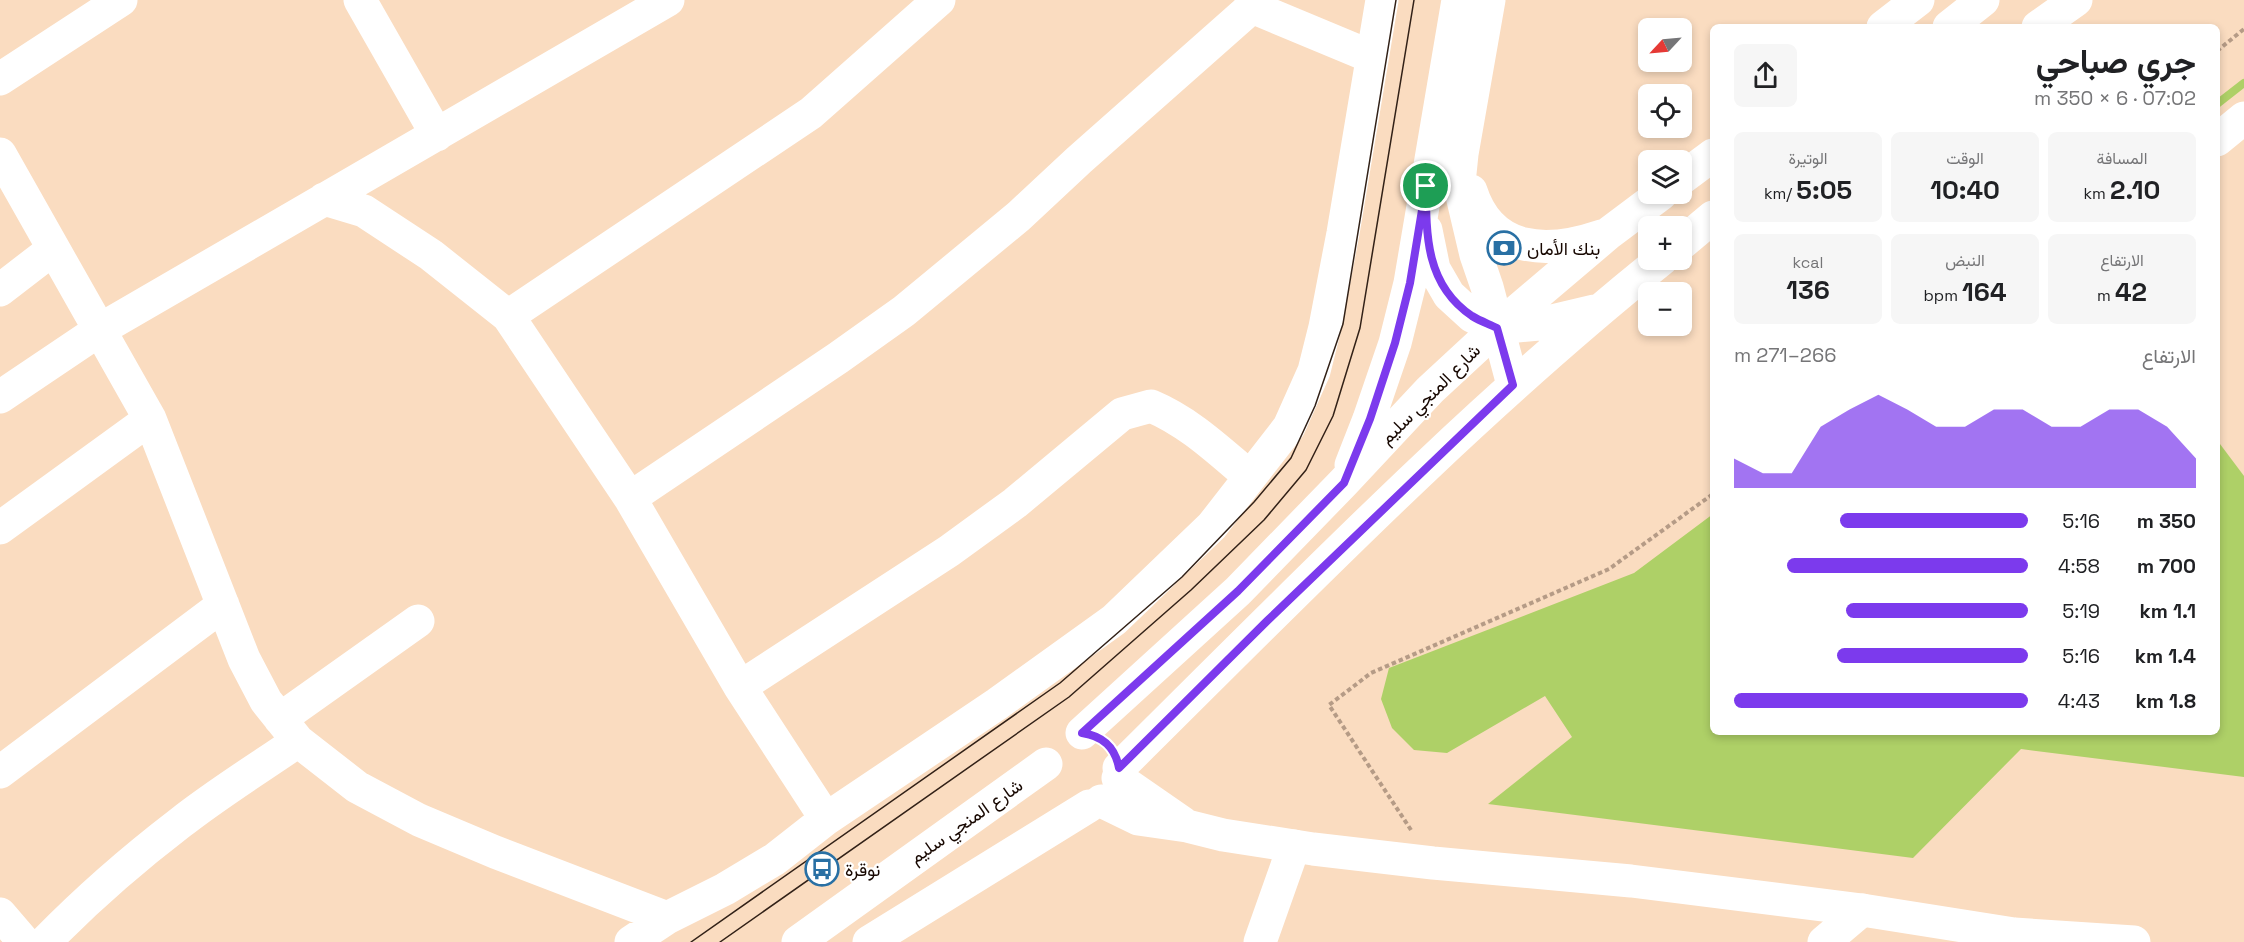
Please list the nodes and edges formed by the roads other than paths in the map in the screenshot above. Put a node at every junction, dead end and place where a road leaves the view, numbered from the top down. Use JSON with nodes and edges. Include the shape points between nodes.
{"nodes":[{"id":1,"x":121,"y":0,"type":"edge"},
{"id":2,"x":668,"y":0,"type":"edge"},
{"id":3,"x":939,"y":0,"type":"edge"},
{"id":4,"x":1382,"y":0,"type":"edge"},
{"id":5,"x":1458,"y":0,"type":"edge"},
{"id":6,"x":1489,"y":0,"type":"edge"},
{"id":7,"x":1918,"y":0,"type":"edge"},
{"id":8,"x":1983,"y":0,"type":"edge"},
{"id":9,"x":2076,"y":0,"type":"edge"},
{"id":10,"x":368,"y":3,"type":"edge"},
{"id":11,"x":1251,"y":4,"type":"edge"},
{"id":12,"x":1887,"y":24,"type":"edge"},
{"id":13,"x":1953,"y":24,"type":"edge"},
{"id":14,"x":2042,"y":24,"type":"edge"},
{"id":15,"x":1372,"y":57,"type":"junction"},
{"id":16,"x":0,"y":80,"type":"edge"},
{"id":17,"x":2244,"y":118,"type":"edge"},
{"id":18,"x":437,"y":135,"type":"junction"},
{"id":19,"x":2220,"y":138,"type":"edge"},
{"id":20,"x":0,"y":154,"type":"edge"},
{"id":21,"x":1462,"y":154,"type":"junction"},
{"id":22,"x":1710,"y":157,"type":"edge"},
{"id":23,"x":1692,"y":171,"type":"edge"},
{"id":24,"x":1426,"y":186,"type":"junction"},
{"id":25,"x":324,"y":199,"type":"junction"},
{"id":26,"x":1648,"y":204,"type":"edge"},
{"id":27,"x":1710,"y":220,"type":"edge"},
{"id":28,"x":1609,"y":233,"type":"junction"},
{"id":29,"x":1692,"y":235,"type":"edge"},
{"id":30,"x":52,"y":250,"type":"junction"},
{"id":31,"x":1648,"y":270,"type":"edge"},
{"id":32,"x":0,"y":290,"type":"edge"},
{"id":33,"x":1598,"y":310,"type":"junction"},
{"id":34,"x":508,"y":316,"type":"junction"},
{"id":35,"x":1497,"y":328,"type":"junction"},
{"id":36,"x":100,"y":329,"type":"junction"},
{"id":37,"x":1513,"y":385,"type":"junction"},
{"id":38,"x":0,"y":397,"type":"edge"},
{"id":39,"x":150,"y":419,"type":"junction"},
{"id":40,"x":1249,"y":476,"type":"junction"},
{"id":41,"x":1344,"y":483,"type":"junction"},
{"id":42,"x":630,"y":498,"type":"junction"},
{"id":43,"x":0,"y":528,"type":"edge"},
{"id":44,"x":223,"y":606,"type":"junction"},
{"id":45,"x":418,"y":621,"type":"dead end"},
{"id":46,"x":740,"y":687,"type":"junction"},
{"id":47,"x":289,"y":730,"type":"junction"},
{"id":48,"x":1082,"y":733,"type":"junction"},
{"id":49,"x":1046,"y":764,"type":"junction"},
{"id":50,"x":0,"y":772,"type":"edge"},
{"id":51,"x":1107,"y":788,"type":"junction"},
{"id":52,"x":826,"y":819,"type":"junction"},
{"id":53,"x":1294,"y":846,"type":"junction"},
{"id":54,"x":1862,"y":910,"type":"junction"},
{"id":55,"x":0,"y":914,"type":"edge"},
{"id":56,"x":667,"y":918,"type":"junction"},
{"id":57,"x":884,"y":938,"type":"edge"},
{"id":58,"x":2009,"y":938,"type":"edge"},
{"id":59,"x":24,"y":942,"type":"edge"},
{"id":60,"x":45,"y":942,"type":"edge"},
{"id":61,"x":631,"y":942,"type":"edge"},
{"id":62,"x":798,"y":942,"type":"edge"},
{"id":63,"x":1260,"y":942,"type":"edge"},
{"id":64,"x":1824,"y":942,"type":"edge"},
{"id":65,"x":2134,"y":942,"type":"edge"}],
"edges":[{"from":1,"to":16,"type":"street"},
{"from":2,"to":18,"type":"street"},
{"from":3,"to":34,"type":"street","via":[[803,119]]},
{"from":4,"to":15,"type":"street"},
{"from":5,"to":24,"type":"street"},
{"from":6,"to":21,"type":"street"},
{"from":7,"to":12,"type":"street"},
{"from":8,"to":13,"type":"street"},
{"from":9,"to":14,"type":"street"},
{"from":10,"to":18,"type":"street"},
{"from":11,"to":15,"type":"street"},
{"from":11,"to":42,"type":"street","via":[[1019,216],[904,311]]},
{"from":15,"to":40,"type":"street","via":[[1343,233],[1314,371],[1289,427]]},
{"from":17,"to":19,"type":"street"},
{"from":18,"to":25,"type":"street"},
{"from":20,"to":30,"type":"street"},
{"from":21,"to":28,"type":"street","via":[[1473,198],[1489,224],[1508,238],[1527,246],[1556,247]]},
{"from":21,"to":35,"type":"street","via":[[1460,183]]},
{"from":22,"to":23,"type":"street"},
{"from":24,"to":35,"type":"street","via":[[1426,230],[1434,269],[1449,295],[1472,316]]},
{"from":24,"to":41,"type":"street","via":[[1410,283],[1395,343]]},
{"from":25,"to":34,"type":"street","via":[[372,216],[431,255]]},
{"from":25,"to":36,"type":"street"},
{"from":26,"to":28,"type":"street","name":"شارع المنجي سليم"},
{"from":27,"to":29,"type":"street"},
{"from":28,"to":35,"type":"street","name":"شارع المنجي سليم"},
{"from":30,"to":32,"type":"street"},
{"from":30,"to":36,"type":"street"},
{"from":31,"to":33,"type":"street"},
{"from":33,"to":35,"type":"street","via":[[1539,324]]},
{"from":33,"to":37,"type":"street"},
{"from":34,"to":42,"type":"street"},
{"from":35,"to":37,"type":"street"},
{"from":35,"to":41,"type":"street","name":"شارع المنجي سليم","via":[[1430,390]]},
{"from":36,"to":38,"type":"street"},
{"from":36,"to":39,"type":"street"},
{"from":37,"to":51,"type":"street","via":[[1267,621]]},
{"from":39,"to":43,"type":"street"},
{"from":39,"to":44,"type":"street"},
{"from":40,"to":46,"type":"street","via":[[1173,415],[1151,406],[1122,414],[1015,503],[949,551]]},
{"from":40,"to":52,"type":"street","via":[[1212,526],[1113,620]]},
{"from":41,"to":48,"type":"street","name":"شارع المنجي سليم","via":[[1238,591]]},
{"from":42,"to":46,"type":"street"},
{"from":44,"to":47,"type":"street","via":[[266,701]]},
{"from":44,"to":50,"type":"street"},
{"from":45,"to":47,"type":"street"},
{"from":46,"to":52,"type":"street"},
{"from":47,"to":56,"type":"street","via":[[357,787],[419,820]]},
{"from":47,"to":60,"type":"street","via":[[122,870]]},
{"from":48,"to":49,"type":"street","via":[[1062,739]]},
{"from":48,"to":51,"type":"street","via":[[1103,739],[1117,757]]},
{"from":49,"to":51,"type":"street","via":[[1050,787],[1067,803],[1078,806]]},
{"from":49,"to":62,"type":"street","name":"شارع المنجي سليم"},
{"from":51,"to":53,"type":"street","via":[[1138,819]]},
{"from":51,"to":57,"type":"street"},
{"from":52,"to":56,"type":"street","via":[[775,859]]},
{"from":53,"to":54,"type":"street"},
{"from":53,"to":63,"type":"street"},
{"from":54,"to":58,"type":"street"},
{"from":54,"to":64,"type":"street"},
{"from":55,"to":59,"type":"street"},
{"from":56,"to":61,"type":"street"},
{"from":58,"to":65,"type":"street"}]}
